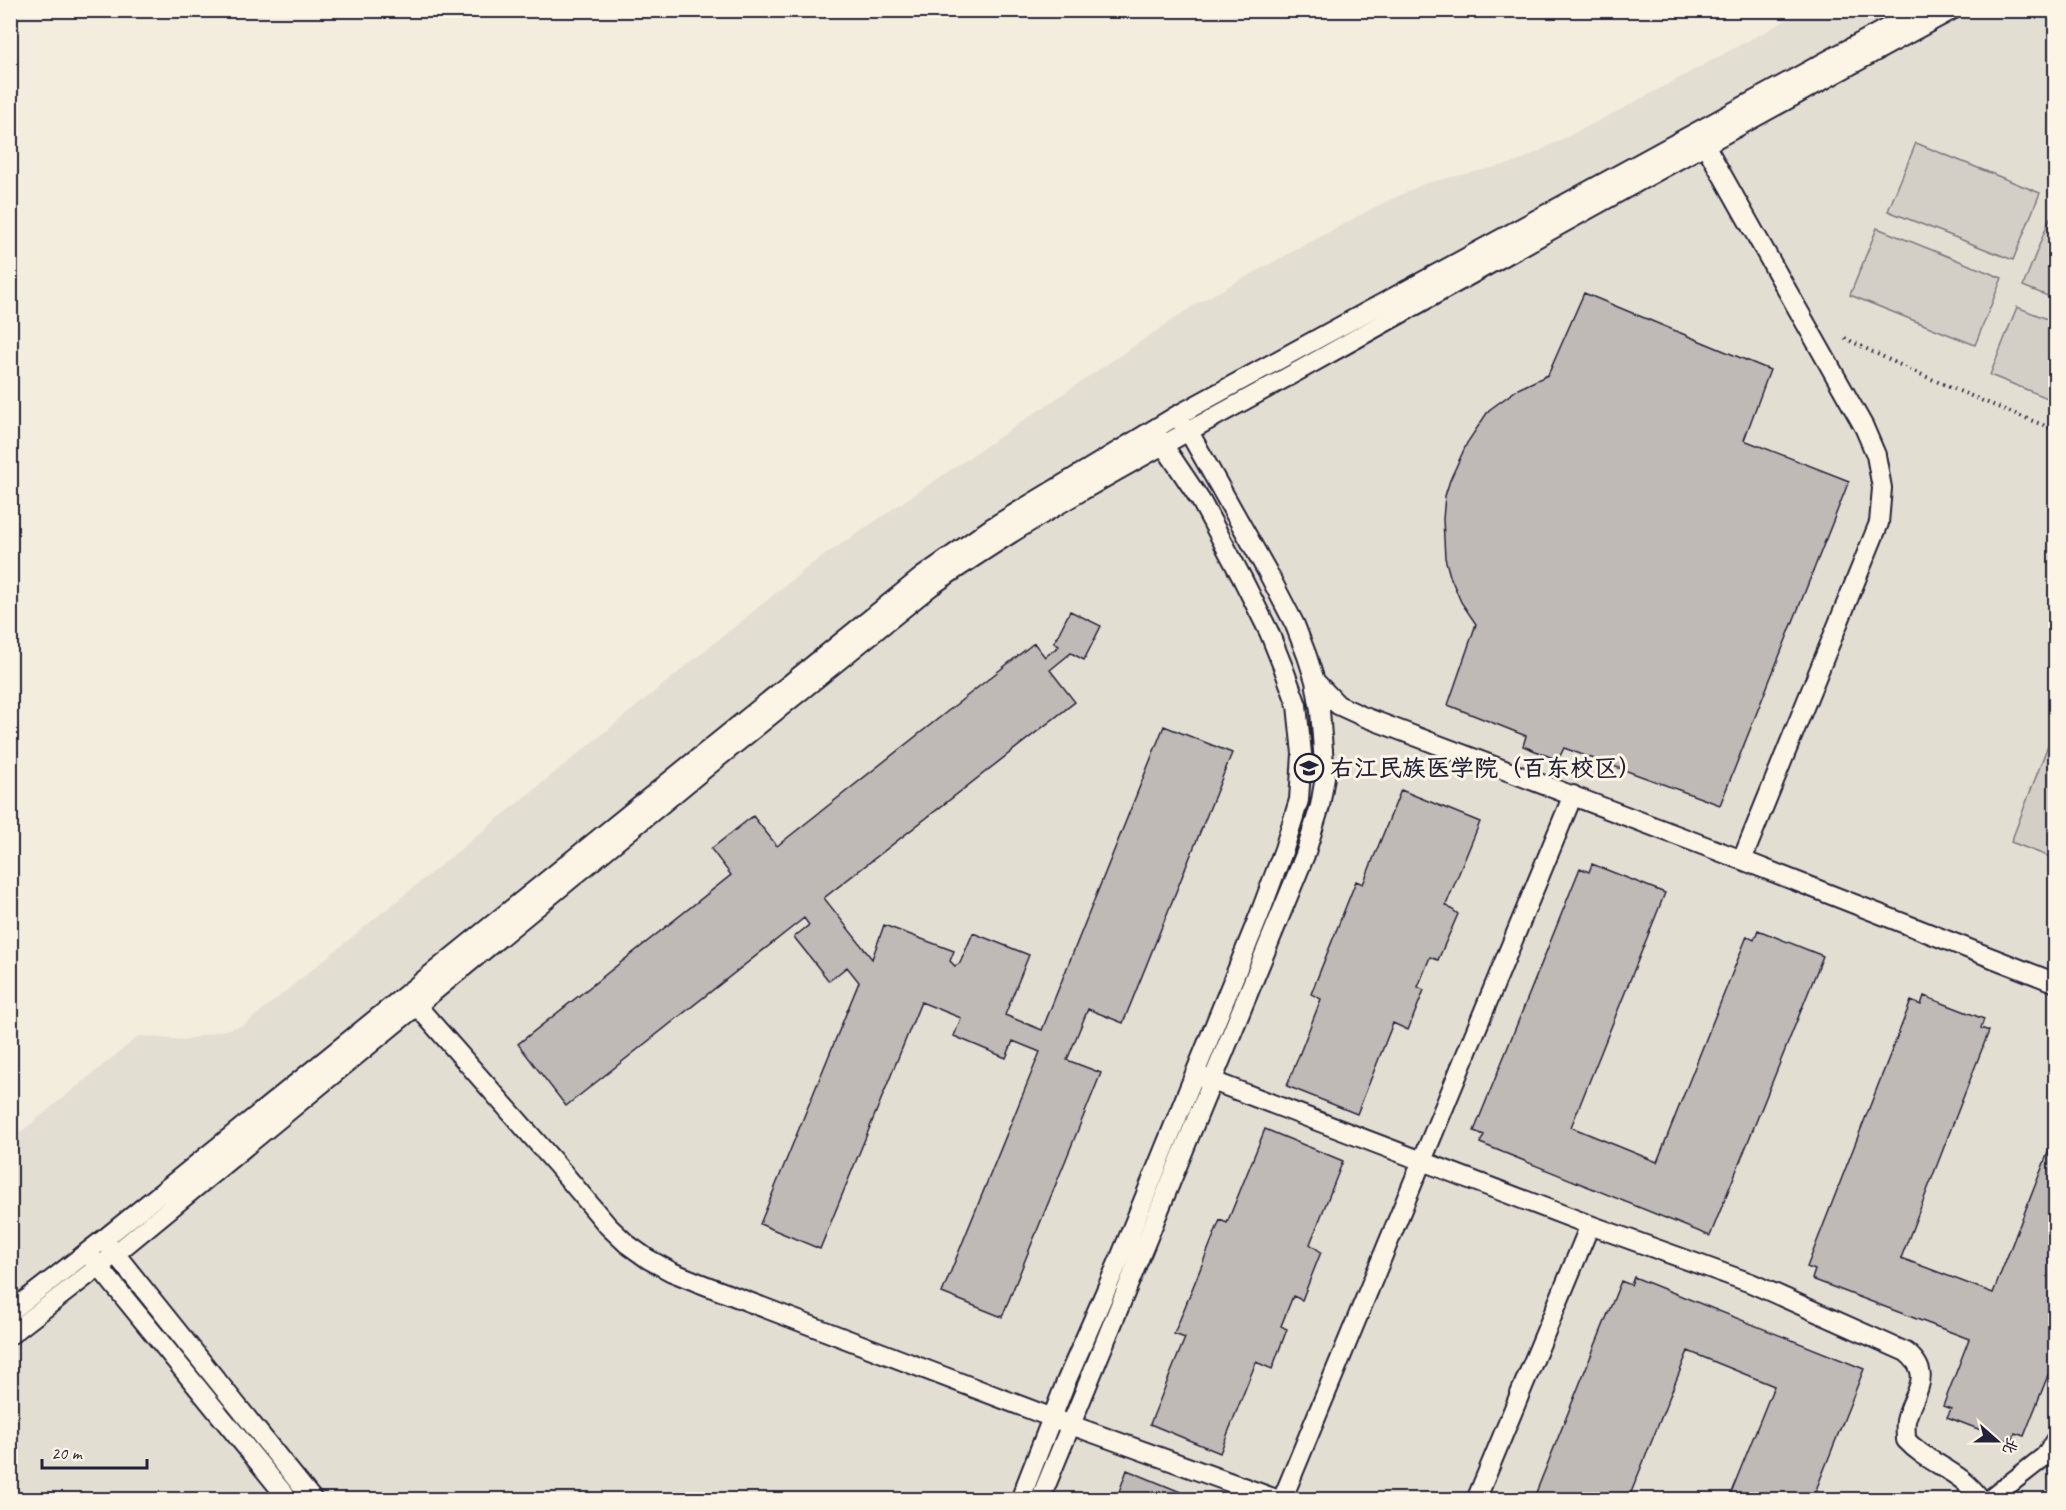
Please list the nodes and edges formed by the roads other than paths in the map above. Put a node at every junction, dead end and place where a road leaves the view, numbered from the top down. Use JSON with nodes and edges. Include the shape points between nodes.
{"nodes":[{"id":1,"x":1920,"y":10,"type":"edge"},
{"id":2,"x":1952,"y":10,"type":"edge"},
{"id":3,"x":1702,"y":138,"type":"junction"},
{"id":4,"x":1176,"y":416,"type":"junction"},
{"id":5,"x":1154,"y":430,"type":"junction"},
{"id":6,"x":1189,"y":432,"type":"junction"},
{"id":7,"x":1164,"y":445,"type":"junction"},
{"id":8,"x":1314,"y":681,"type":"junction"},
{"id":9,"x":1573,"y":795,"type":"junction"},
{"id":10,"x":1742,"y":860,"type":"junction"},
{"id":11,"x":2055,"y":983,"type":"edge"},
{"id":12,"x":413,"y":1000,"type":"junction"},
{"id":13,"x":1196,"y":1074,"type":"junction"},
{"id":14,"x":1213,"y":1082,"type":"junction"},
{"id":15,"x":1422,"y":1160,"type":"junction"},
{"id":16,"x":1590,"y":1225,"type":"junction"},
{"id":17,"x":104,"y":1239,"type":"junction"},
{"id":18,"x":115,"y":1254,"type":"junction"},
{"id":19,"x":93,"y":1259,"type":"junction"},
{"id":20,"x":10,"y":1312,"type":"edge"},
{"id":21,"x":10,"y":1335,"type":"edge"},
{"id":22,"x":1053,"y":1418,"type":"junction"},
{"id":23,"x":1071,"y":1425,"type":"junction"},
{"id":24,"x":2055,"y":1439,"type":"edge"},
{"id":25,"x":289,"y":1500,"type":"edge"},
{"id":26,"x":313,"y":1500,"type":"edge"},
{"id":27,"x":1020,"y":1500,"type":"edge"},
{"id":28,"x":1040,"y":1500,"type":"edge"},
{"id":29,"x":1281,"y":1500,"type":"edge"},
{"id":30,"x":1476,"y":1500,"type":"edge"},
{"id":31,"x":1981,"y":1500,"type":"edge"},
{"id":32,"x":1989,"y":1500,"type":"edge"}],
"edges":[{"from":1,"to":3,"type":"lane"},
{"from":2,"to":3,"type":"lane"},
{"from":3,"to":4,"type":"lane"},
{"from":3,"to":6,"type":"lane"},
{"from":3,"to":10,"type":"lane","via":[[1864,427],[1876,455],[1882,488],[1879,523]]},
{"from":4,"to":5,"type":"lane"},
{"from":4,"to":6,"type":"lane"},
{"from":5,"to":7,"type":"lane"},
{"from":5,"to":12,"type":"lane","via":[[991,528],[923,576],[688,764]]},
{"from":6,"to":7,"type":"lane"},
{"from":6,"to":8,"type":"lane","via":[[1294,625]]},
{"from":7,"to":12,"type":"lane","via":[[1002,538],[930,587]]},
{"from":7,"to":13,"type":"lane","via":[[1201,501],[1269,632],[1297,705],[1302,754],[1299,800],[1284,849]]},
{"from":8,"to":9,"type":"lane","via":[[1338,705],[1362,716]]},
{"from":8,"to":14,"type":"lane","via":[[1325,777],[1320,806],[1305,855]]},
{"from":9,"to":10,"type":"lane"},
{"from":9,"to":15,"type":"lane"},
{"from":10,"to":11,"type":"lane"},
{"from":12,"to":17,"type":"lane"},
{"from":12,"to":18,"type":"lane"},
{"from":12,"to":22,"type":"lane","via":[[608,1226],[648,1259],[702,1284]]},
{"from":13,"to":14,"type":"lane"},
{"from":13,"to":22,"type":"lane"},
{"from":14,"to":15,"type":"lane"},
{"from":14,"to":23,"type":"lane"},
{"from":15,"to":16,"type":"lane"},
{"from":15,"to":29,"type":"lane"},
{"from":16,"to":30,"type":"lane"},
{"from":16,"to":31,"type":"lane","via":[[1751,1283],[1906,1352],[1917,1360],[1921,1374],[1906,1421],[1906,1440],[1916,1451],[1964,1480]]},
{"from":17,"to":18,"type":"lane"},
{"from":17,"to":19,"type":"lane"},
{"from":18,"to":19,"type":"lane"},
{"from":18,"to":26,"type":"lane"},
{"from":19,"to":20,"type":"lane"},
{"from":19,"to":21,"type":"lane"},
{"from":19,"to":25,"type":"lane"},
{"from":22,"to":23,"type":"lane"},
{"from":22,"to":27,"type":"lane"},
{"from":23,"to":28,"type":"lane"},
{"from":23,"to":29,"type":"lane"},
{"from":24,"to":32,"type":"lane","via":[[2045,1456]]}]}
